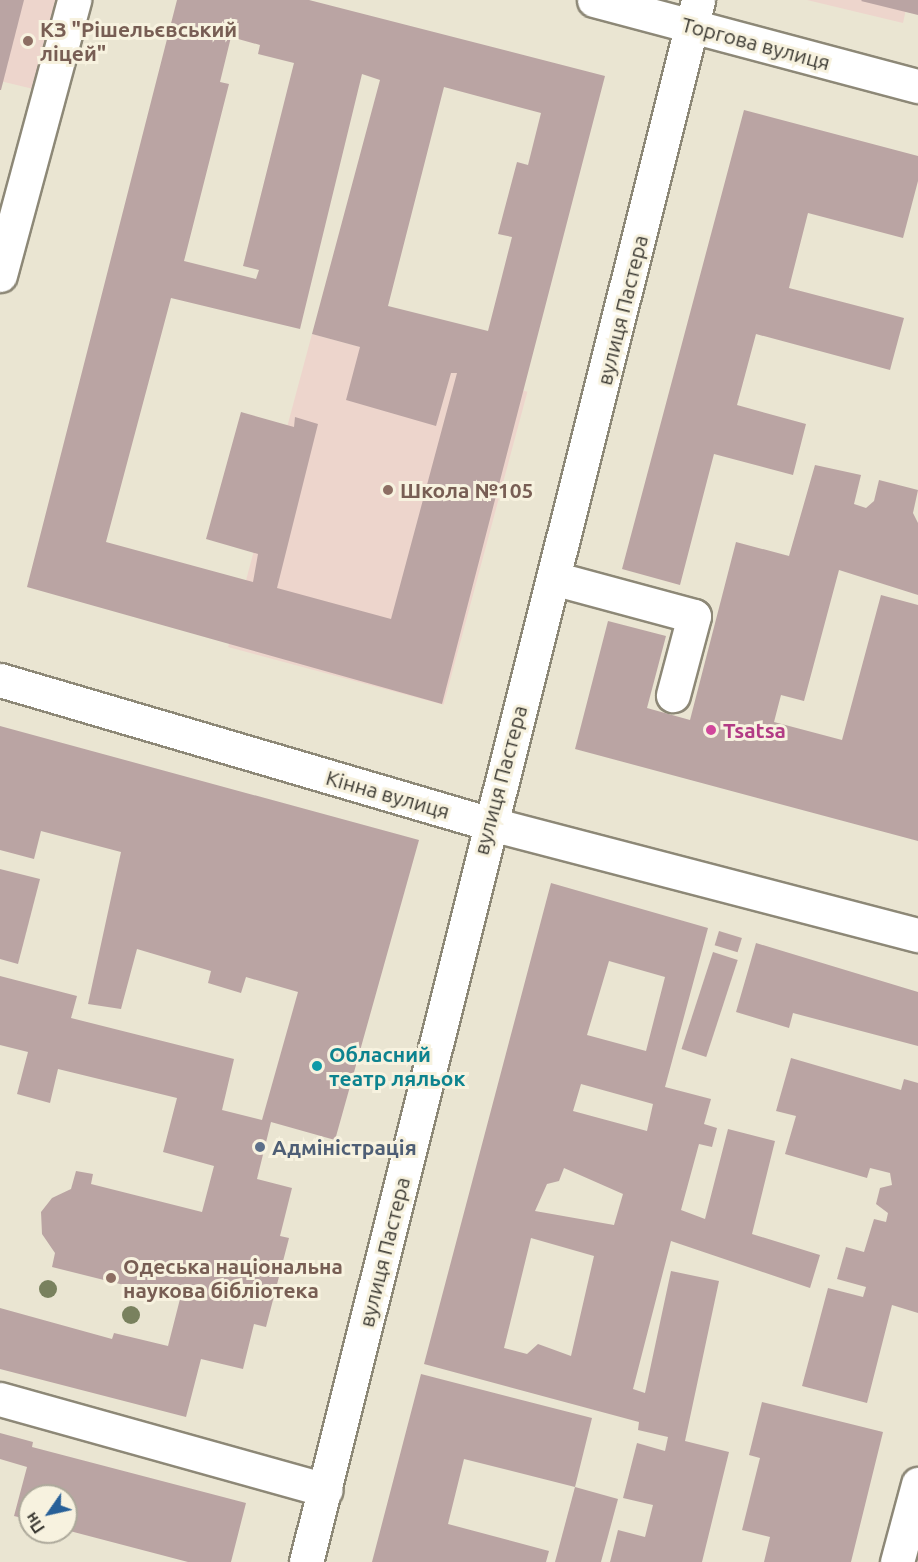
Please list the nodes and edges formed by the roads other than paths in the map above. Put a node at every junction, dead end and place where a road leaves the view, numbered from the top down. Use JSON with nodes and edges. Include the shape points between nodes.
{"nodes":[{"id":1,"x":74,"y":0,"type":"edge"},
{"id":2,"x":594,"y":0,"type":"edge"},
{"id":3,"x":694,"y":13,"type":"edge"},
{"id":4,"x":918,"y":86,"type":"edge"},
{"id":5,"x":0,"y":274,"type":"edge"},
{"id":6,"x":553,"y":578,"type":"junction"},
{"id":7,"x":0,"y":680,"type":"edge"},
{"id":8,"x":674,"y":695,"type":"dead end"},
{"id":9,"x":487,"y":823,"type":"junction"},
{"id":10,"x":918,"y":935,"type":"edge"},
{"id":11,"x":0,"y":1399,"type":"edge"},
{"id":12,"x":918,"y":1484,"type":"edge"},
{"id":13,"x":326,"y":1490,"type":"junction"},
{"id":14,"x":306,"y":1562,"type":"edge"},
{"id":15,"x":897,"y":1562,"type":"edge"}],
"edges":[{"from":1,"to":5,"type":"street"},
{"from":2,"to":3,"type":"street","name":"Торгова вулиця"},
{"from":3,"to":4,"type":"street","name":"Торгова вулиця"},
{"from":3,"to":6,"type":"street","name":"вулиця Пастера"},
{"from":6,"to":8,"type":"street","via":[[694,616]]},
{"from":6,"to":9,"type":"street","name":"вулиця Пастера"},
{"from":7,"to":9,"type":"street","name":"Кінна вулиця"},
{"from":9,"to":10,"type":"street","name":"Кінна вулиця"},
{"from":9,"to":13,"type":"street","name":"вулиця Пастера"},
{"from":11,"to":13,"type":"street"},
{"from":12,"to":15,"type":"street"},
{"from":13,"to":14,"type":"street","name":"вулиця Пастера"}]}
